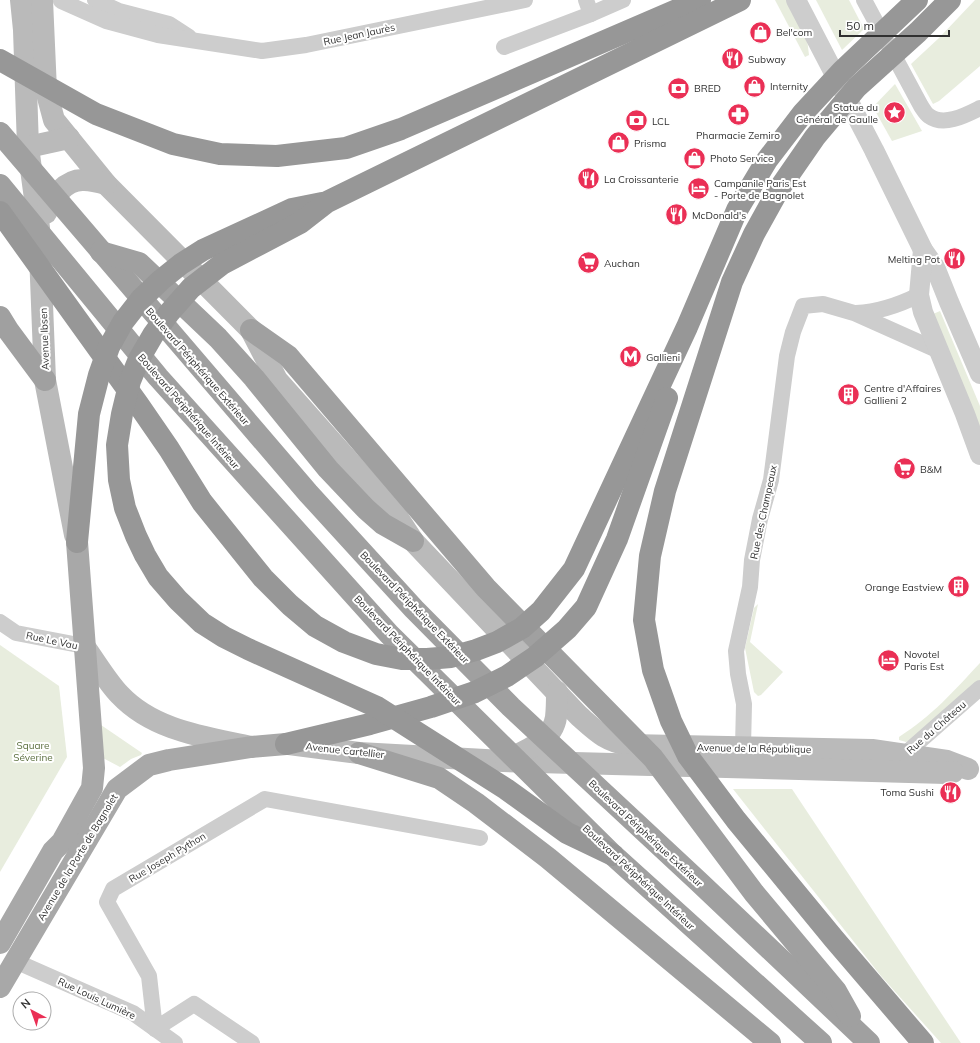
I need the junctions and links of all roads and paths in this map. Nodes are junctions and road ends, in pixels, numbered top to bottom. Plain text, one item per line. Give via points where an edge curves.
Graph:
1 (20, 0) edge
2 (52, 0) edge
3 (95, 0) edge
4 (525, 0) edge
5 (623, 0) edge
6 (700, 0) edge
7 (740, 0) edge
8 (796, 0) edge
9 (864, 0) edge
10 (950, 0) edge
11 (912, 5) edge
12 (589, 7) edge
13 (192, 40) junction
14 (504, 47) dead end
15 (0, 60) edge
16 (980, 108) edge
17 (0, 133) edge
18 (69, 138) junction
19 (28, 147) junction
20 (106, 184) junction
21 (0, 185) edge
22 (327, 202) junction
23 (0, 212) edge
24 (39, 228) junction
25 (923, 250) junction
26 (101, 252) junction
27 (919, 295) junction
28 (854, 313) junction
29 (0, 318) edge
30 (687, 327) junction
31 (251, 330) junction
32 (939, 351) junction
33 (980, 374) edge
34 (45, 380) junction
35 (980, 455) edge
36 (413, 541) junction
37 (77, 542) junction
38 (0, 622) edge
39 (84, 646) junction
40 (980, 688) edge
41 (557, 692) junction
42 (286, 744) junction
43 (251, 747) junction
44 (743, 747) junction
45 (359, 753) junction
46 (905, 754) junction
47 (503, 761) junction
48 (724, 768) junction
49 (974, 769) edge
50 (868, 771) junction
51 (480, 838) dead end
52 (62, 842) junction
53 (613, 855) junction
54 (0, 942) edge
55 (15, 961) junction
56 (0, 987) edge
57 (155, 1029) junction
58 (866, 1040) edge
59 (175, 1043) edge
60 (252, 1043) edge
61 (770, 1043) edge
62 (821, 1043) edge
63 (923, 1043) edge

1 - 19 main road, Avenue Ibsen via 24,30
2 - 13 street, Rue Jean Jaurès via 106,21 158,35
2 - 18 main road via 44,54 46,90 54,120
3 - 13 street, Rue Jean Jaurès via 119,11 169,24
4 - 13 street, Rue Jean Jaurès via 262,52
5 - 12 street
6 - 15 highway via 401,129 346,148 277,156 220,154 172,144 96,114
7 - 22 highway
8 - 25 street
9 - 16 street via 921,106 929,116 943,122
10 - 63 highway via 857,88 815,137 779,189 754,234 732,282 665,491 650,556 644,620 652,670 688,756 746,832
11 - 30 highway via 842,71 803,113 768,160 737,210
12 - 14 street
17 - 26 highway, Boulevard Périphérique Extérieur
18 - 19 main road
18 - 20 main road
19 - 24 main road, Avenue Ibsen
20 - 24 main road via 83,180 71,182 58,192
20 - 31 main road, Avenue de la République
21 - 53 highway, Boulevard Périphérique Intérieur via 158,377 389,634
22 - 37 highway via 292,209 204,250 181,264 141,299 123,322 109,347 89,414
22 - 53 highway via 300,223 222,264 191,288 153,334 143,352 130,381 118,445 119,480 125,508 145,555 158,577 202,623 248,649 377,707 506,789 567,833
23 - 30 highway via 138,404 202,502 263,578 315,626 344,642 376,654 402,659 451,657 476,650 522,628 541,611 574,569
24 - 34 main road, Avenue Ibsen
25 - 27 street
25 - 33 street via 935,267
26 - 36 highway via 139,263 218,338 328,469 366,509 383,524
26 - 58 highway, Boulevard Périphérique Extérieur via 308,493 414,609 511,707
27 - 28 street, Rue des Champeaux via 890,308
27 - 32 street
28 - 32 street, Rue des Champeaux
28 - 44 street, Rue des Champeaux via 823,304 803,306 793,332 787,356 771,480 760,519 750,587 736,651 744,704
29 - 34 highway
30 - 42 highway via 674,380 617,539 586,607 567,630 507,676 475,692 431,708
31 - 36 main road, Avenue de la République via 277,380 394,512
31 - 58 highway via 288,356 486,588 653,758 754,893 836,991
32 - 35 street
34 - 37 main road, Avenue Ibsen
36 - 41 main road, Avenue de la République
37 - 39 main road, Avenue Ibsen
38 - 39 street, Rue Le Vau via 16,633
39 - 43 main road via 120,695 141,713 169,727
39 - 52 main road, Avenue de la Porte de Bagnolet via 94,768 92,788
40 - 46 street, Rue du Château
41 - 44 main road, Avenue de la République via 579,716 604,737 617,743
41 - 47 main road via 553,728 534,745
42 - 43 main road, Avenue Cartellier
42 - 45 main road, Avenue Cartellier
43 - 55 main road, Avenue de la Porte de Bagnolet via 149,765 117,789
44 - 46 main road, Avenue de la République via 872,750
44 - 48 street
45 - 47 main road, Avenue Cartellier
45 - 61 highway via 439,778 476,802 548,858
46 - 49 main road, Avenue de la République via 947,761
46 - 50 street, Rue du Château
47 - 48 main road, Avenue de la République
48 - 50 main road, Avenue de la République
49 - 50 main road, Avenue de la République via 946,773
51 - 57 street, Rue Joseph Python via 265,799 113,889 107,902 149,976
52 - 54 main road, Avenue de la Porte de Bagnolet via 54,851
52 - 55 main road via 60,859 7,950
53 - 62 highway, Boulevard Périphérique Intérieur
55 - 56 main road, Avenue de la Porte de Bagnolet
55 - 57 street, Rue Louis Lumière via 133,1013
57 - 59 street, Rue Louis Lumière
57 - 60 street via 194,1004

